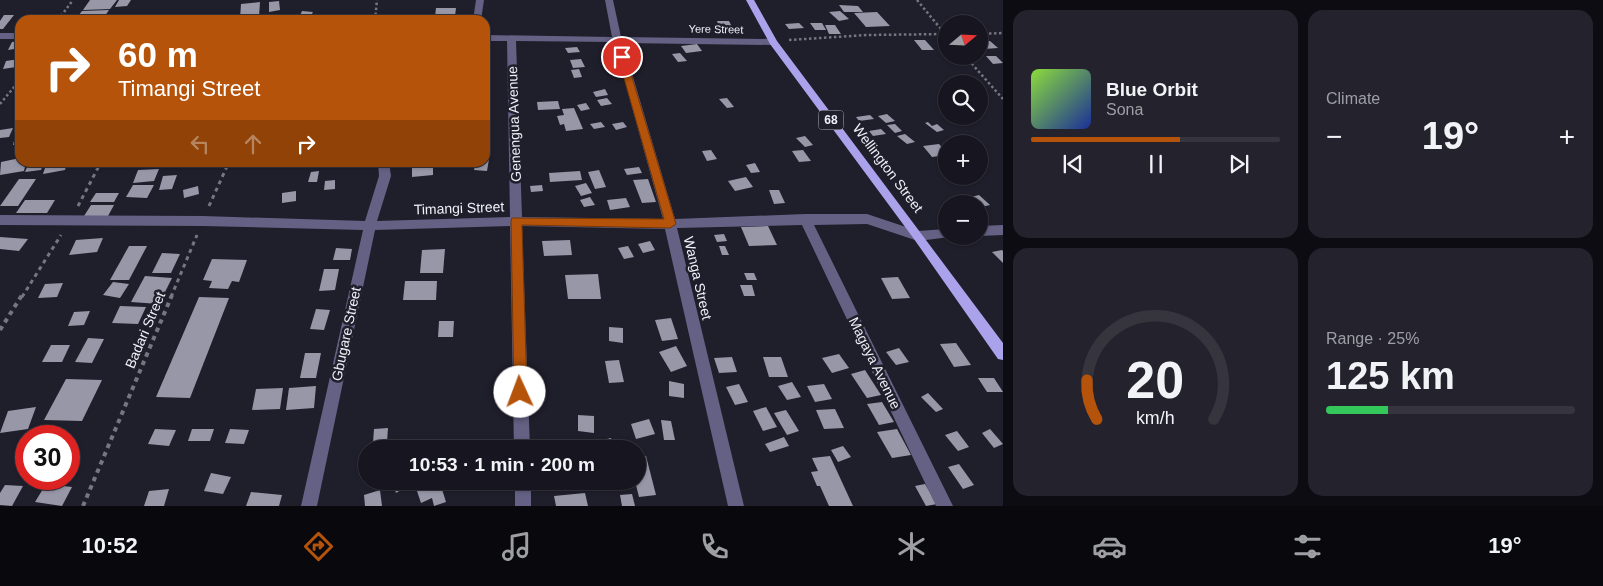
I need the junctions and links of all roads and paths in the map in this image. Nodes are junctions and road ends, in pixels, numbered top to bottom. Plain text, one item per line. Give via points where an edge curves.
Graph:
1 (74, 0) edge
2 (377, 0) edge
3 (480, 0) edge
4 (609, 0) edge
5 (750, 0) edge
6 (917, 0) edge
7 (62, 15) edge
8 (376, 15) edge
9 (478, 15) edge
10 (938, 25) edge
11 (938, 34) edge
12 (988, 34) edge
13 (1003, 34) edge
14 (0, 36) edge
15 (15, 36) edge
16 (490, 38) edge
17 (617, 38) junction
18 (512, 39) junction
19 (773, 42) junction
20 (973, 65) edge
21 (15, 86) edge
22 (1003, 98) edge
23 (0, 104) edge
24 (98, 167) edge
25 (227, 167) edge
26 (384, 167) edge
27 (805, 219) junction
28 (0, 220) edge
29 (71, 220) junction
30 (203, 221) junction
31 (516, 221) junction
32 (670, 224) junction
33 (370, 226) junction
34 (1003, 230) edge
35 (988, 231) edge
36 (938, 235) edge
37 (918, 236) junction
38 (0, 330) edge
39 (1003, 354) edge
40 (522, 440) edge
41 (523, 490) edge
42 (82, 506) edge
43 (309, 506) edge
44 (523, 506) edge
45 (736, 506) edge
46 (946, 506) edge

1 - 7 path
2 - 8 path
3 - 9 street
4 - 17 street, Wanga Street
5 - 19 main road, Wellington Street / 68
6 - 10 path
11 - 19 path via 866,35
12 - 13 path
14 - 15 street
16 - 18 street, Yere Street
17 - 18 street, Yere Street
17 - 19 street, Yere Street
17 - 32 street, Wanga Street
18 - 31 street, Genengua Avenue
19 - 37 main road, Wellington Street / 68
20 - 22 path
21 - 23 path
24 - 29 path
25 - 30 path, Badari Street
26 - 33 street, Gbugare Street via 385,176
27 - 32 street, Timangi Street
27 - 37 street, Timangi Street via 867,219
27 - 46 street, Magaya Avenue
28 - 29 street, Timangi Street
29 - 30 street, Timangi Street
29 - 38 path
30 - 33 street, Timangi Street
30 - 42 path, Badari Street
31 - 32 street, Timangi Street
31 - 33 street, Timangi Street
31 - 40 street, Genengua Avenue
32 - 45 street, Wanga Street
33 - 43 street, Gbugare Street
34 - 35 street
36 - 37 street, Timangi Street
37 - 39 main road, Wellington Street / 68
41 - 44 street

